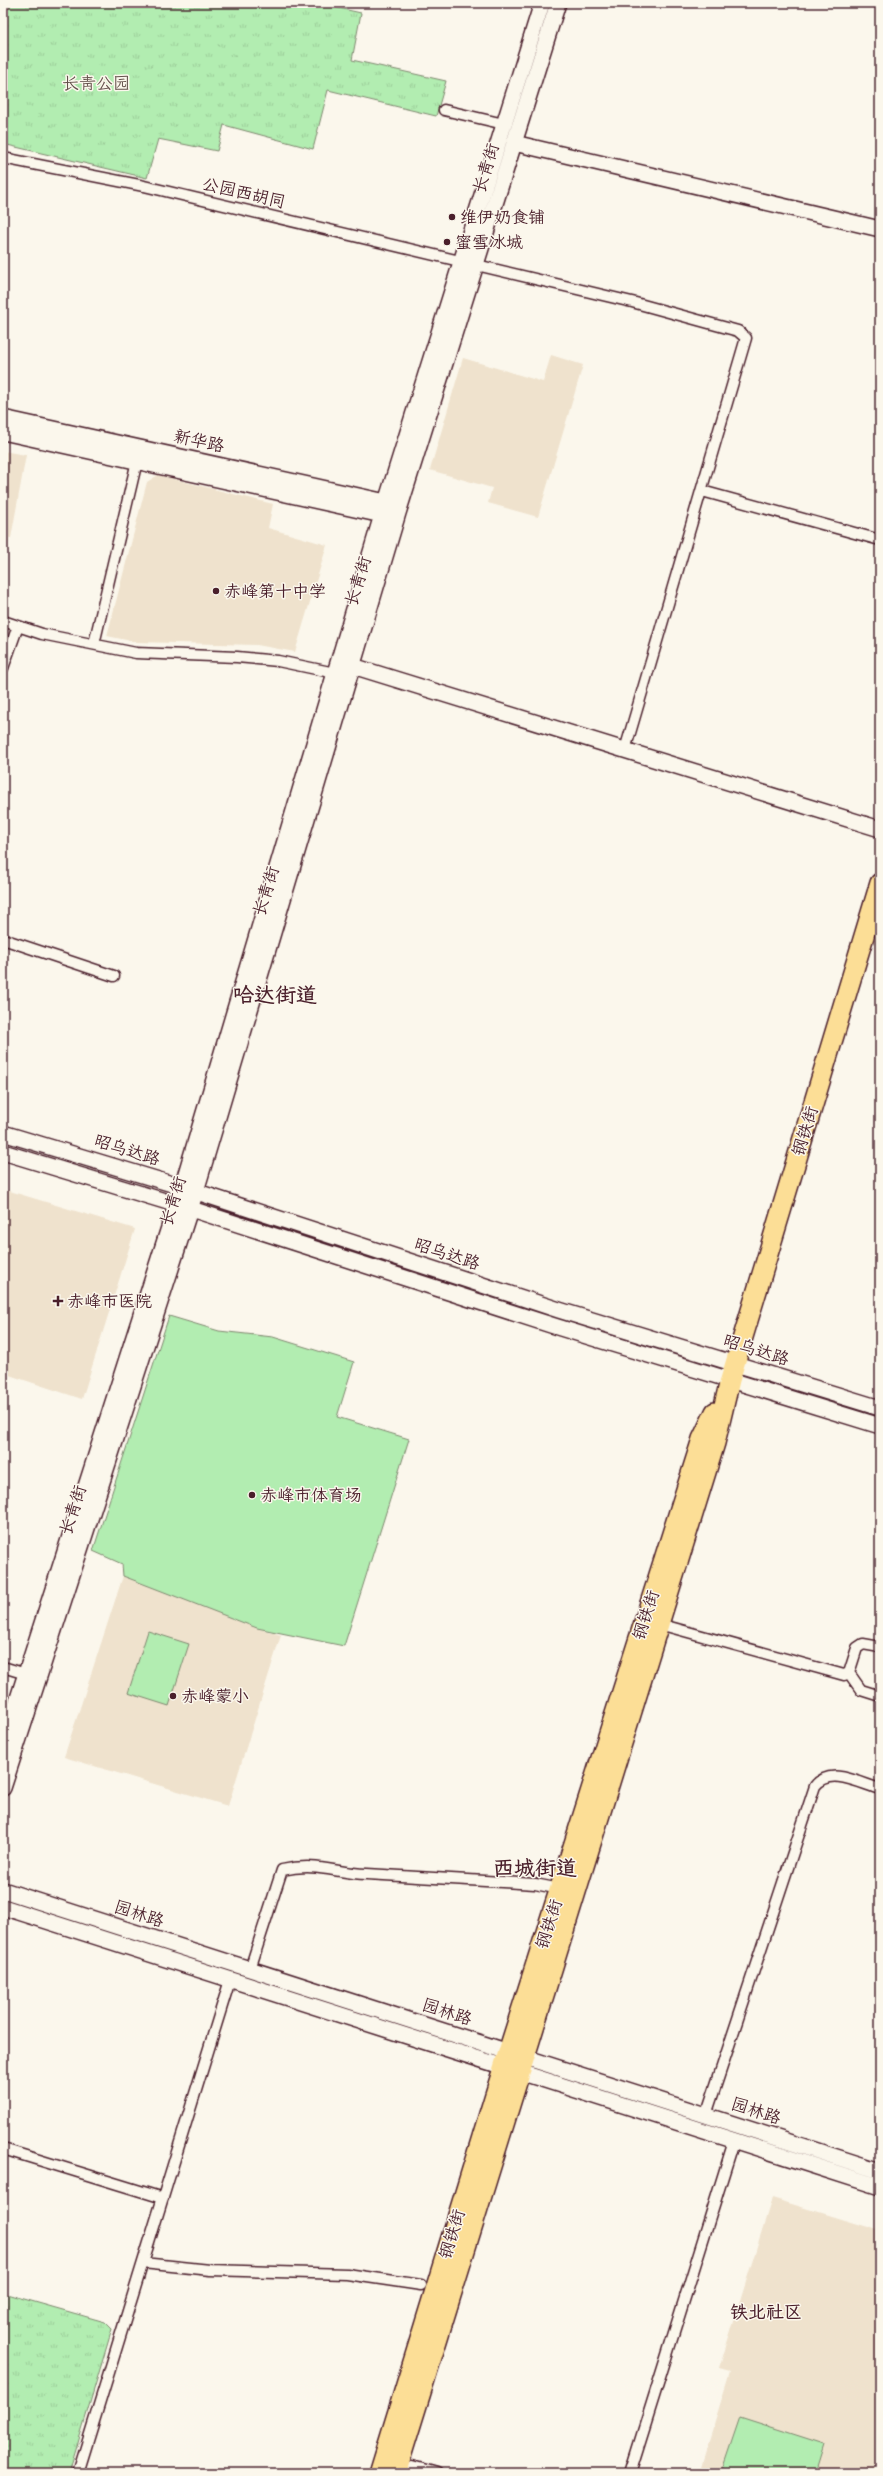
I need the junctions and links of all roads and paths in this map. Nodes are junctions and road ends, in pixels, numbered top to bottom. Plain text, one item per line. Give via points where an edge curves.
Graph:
1 (542, 3) edge
2 (558, 3) edge
3 (444, 110) dead end
4 (504, 124) junction
5 (514, 143) junction
6 (3, 158) edge
7 (880, 229) edge
8 (468, 263) junction
9 (3, 418) edge
10 (3, 432) edge
11 (137, 461) junction
12 (702, 491) junction
13 (384, 508) junction
14 (880, 540) edge
15 (3, 621) edge
16 (18, 626) junction
17 (94, 644) junction
18 (342, 667) junction
19 (3, 668) edge
20 (625, 750) junction
21 (880, 829) edge
22 (880, 883) edge
23 (3, 939) edge
24 (114, 976) dead end
25 (3, 1133) edge
26 (3, 1152) edge
27 (189, 1189) junction
28 (183, 1207) junction
29 (733, 1372) junction
30 (880, 1408) edge
31 (880, 1426) edge
32 (659, 1624) junction
33 (880, 1647) edge
34 (3, 1666) edge
35 (26, 1674) junction
36 (849, 1674) junction
37 (880, 1696) edge
38 (3, 1745) edge
39 (3, 1788) edge
40 (880, 1789) edge
41 (560, 1889) junction
42 (3, 1890) edge
43 (3, 1907) edge
44 (250, 1969) junction
45 (230, 1980) junction
46 (514, 2062) junction
47 (706, 2115) junction
48 (734, 2141) junction
49 (3, 2148) edge
50 (880, 2170) edge
51 (880, 2187) edge
52 (164, 2198) junction
53 (143, 2263) junction
54 (421, 2285) dead end
55 (404, 2470) edge
56 (78, 2473) edge
57 (379, 2473) edge
58 (437, 2473) edge
59 (630, 2473) edge

1 - 4 main road, 长青街
2 - 5 main road, 长青街
3 - 4 street
4 - 8 main road, 长青街
5 - 7 main road
5 - 8 main road, 长青街
6 - 8 street, 公园西胡同 via 144,186
8 - 12 street, 公园西胡同 via 685,316 738,331 746,338
8 - 13 main road, 长青街
8 - 18 main road, 长青街
9 - 13 main road, 新华路
10 - 11 main road, 新华路
11 - 13 main road, 新华路
11 - 17 street
12 - 14 street
12 - 20 street
13 - 18 main road, 长青街
15 - 16 street
16 - 17 street via 42,634
16 - 19 street
17 - 18 street via 136,653 237,657
18 - 20 main road
18 - 27 main road, 长青街
20 - 21 main road
22 - 29 highway, 钢铁街
23 - 24 street
25 - 27 main road, 昭乌达路
26 - 28 main road, 昭乌达路
27 - 28 main road, 长青街
27 - 29 main road, 昭乌达路 via 559,1310
28 - 29 main road, 昭乌达路 via 554,1326
28 - 35 main road, 长青街
28 - 39 main road, 长青街
29 - 30 main road, 昭乌达路
29 - 31 main road, 昭乌达路
29 - 32 highway, 钢铁街 via 716,1443
29 - 41 highway, 钢铁街 via 702,1439
32 - 36 street via 844,1675
32 - 46 highway, 钢铁街
33 - 36 street via 863,1644 857,1648
34 - 35 street
35 - 38 main road, 长青街
36 - 37 street via 861,1690
40 - 47 street via 834,1775 822,1778 815,1786
41 - 44 street via 535,1884 365,1874 320,1866 299,1866 282,1870
41 - 46 highway, 钢铁街
42 - 44 main road, 园林路
43 - 45 main road, 园林路
44 - 46 main road, 园林路
45 - 46 main road, 园林路
45 - 52 street
46 - 47 main road, 园林路
46 - 48 main road, 园林路
46 - 55 highway, 钢铁街
46 - 57 highway, 钢铁街
47 - 50 main road, 园林路
48 - 51 main road, 园林路
48 - 59 street
49 - 52 street
52 - 53 street
53 - 54 street via 210,2270 346,2274
53 - 56 street
55 - 58 street

